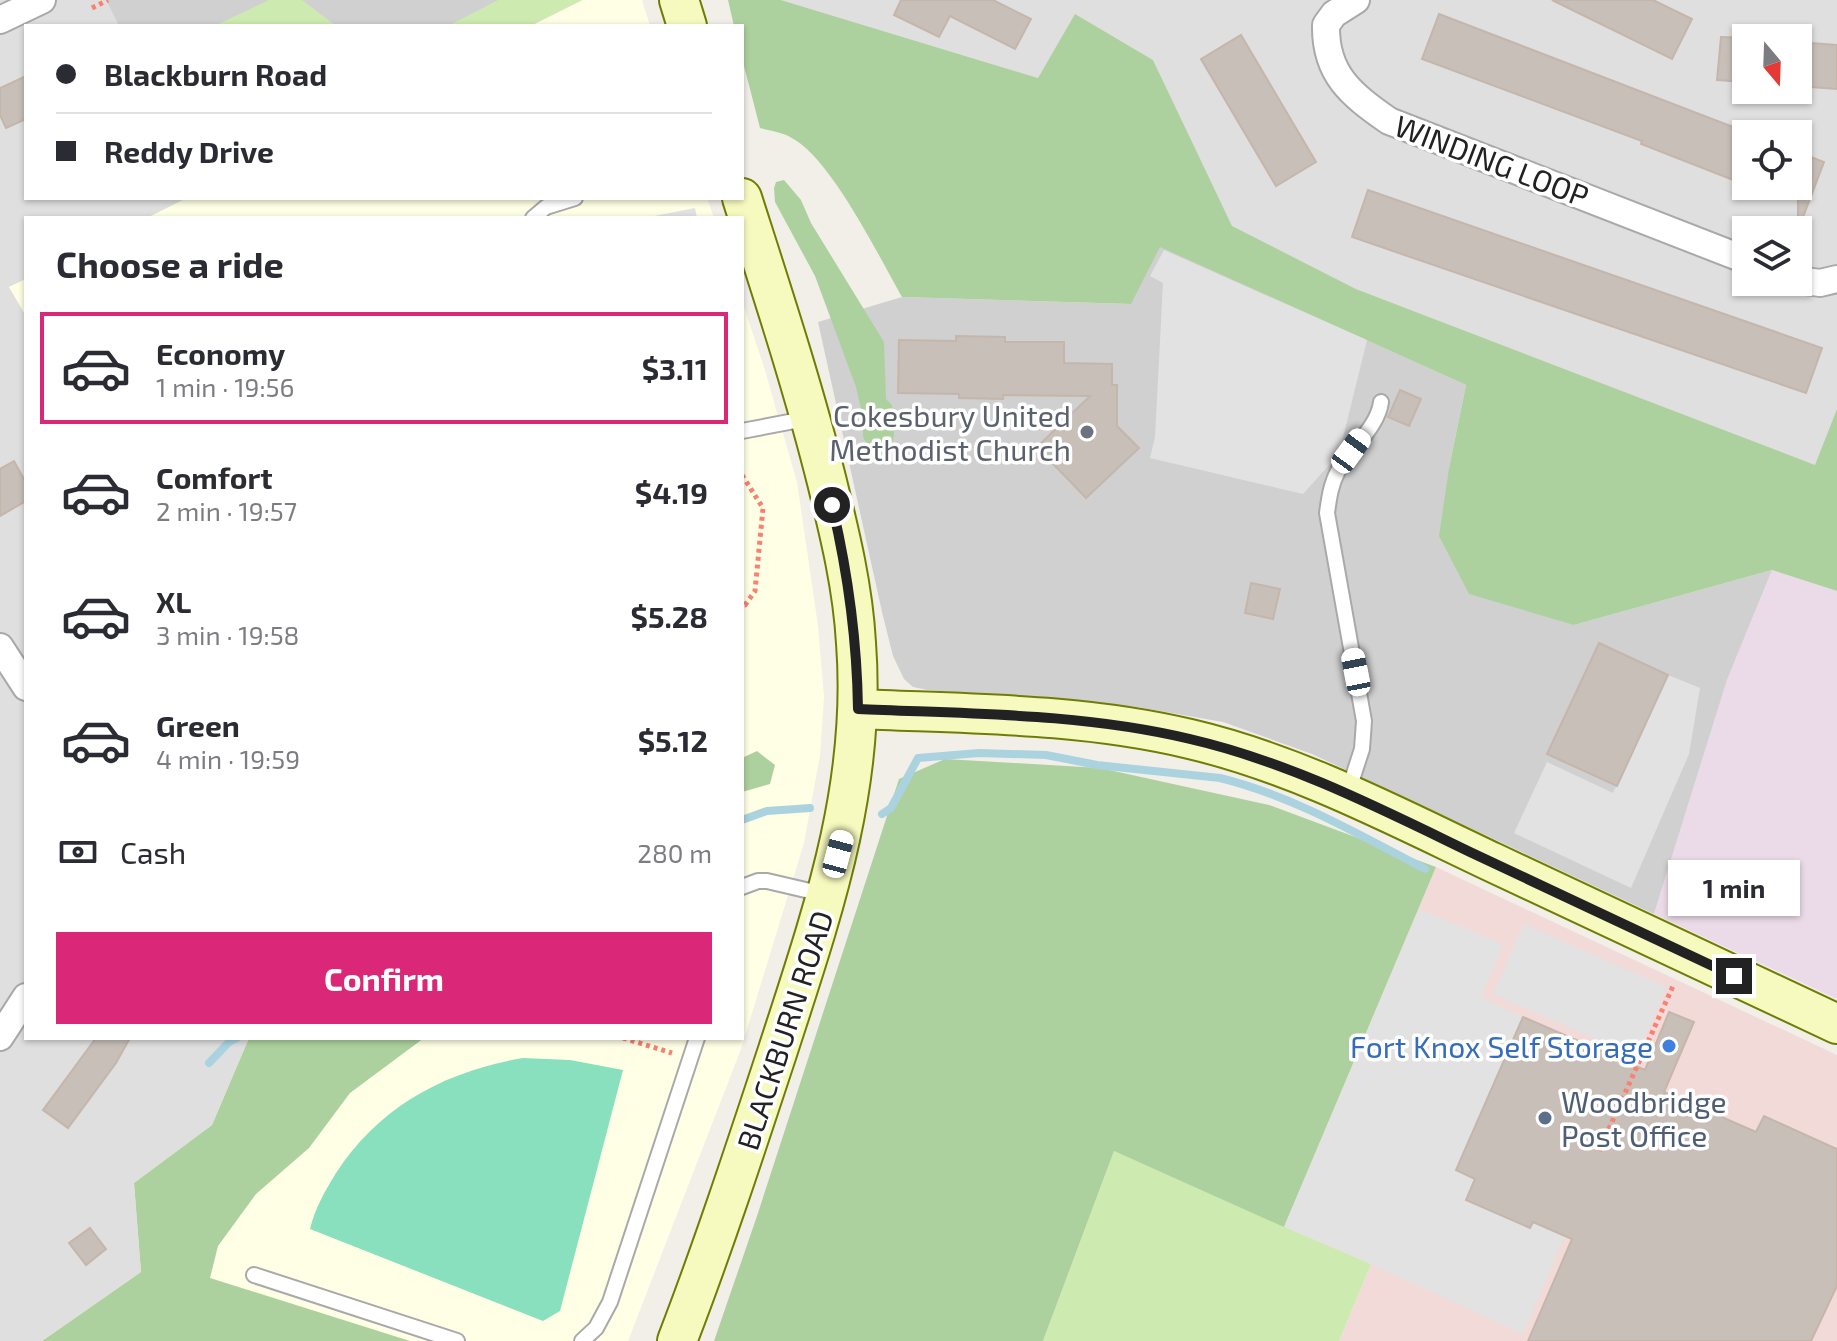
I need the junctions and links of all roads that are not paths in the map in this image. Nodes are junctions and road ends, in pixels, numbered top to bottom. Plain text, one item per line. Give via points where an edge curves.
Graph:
1 (42, 0) edge
2 (679, 0) edge
3 (1356, 0) edge
4 (0, 20) edge
5 (686, 24) edge
6 (569, 200) edge
7 (743, 200) edge
8 (535, 216) edge
9 (1732, 255) edge
10 (1837, 279) edge
11 (1812, 282) edge
12 (1381, 402) dead end
13 (810, 418) junction
14 (744, 431) edge
15 (0, 647) edge
16 (24, 684) edge
17 (858, 709) junction
18 (1348, 793) junction
19 (744, 886) edge
20 (827, 895) junction
21 (24, 1000) edge
22 (1837, 1024) edge
23 (0, 1037) edge
24 (696, 1040) edge
25 (254, 1275) dead end
26 (457, 1341) edge
27 (582, 1341) edge
28 (677, 1341) edge

1 - 4 street
2 - 5 street
3 - 9 street, WINDING LOOP via 1326,25 1329,54 1345,89 1389,121
6 - 8 lane
7 - 13 street, BLACKBURN ROAD
10 - 11 street
12 - 18 lane via 1378,415 1338,470 1327,513 1363,710 1362,749
13 - 14 lane
13 - 17 street, BLACKBURN ROAD via 851,600
15 - 16 street
17 - 18 street via 1011,715 1140,729 1250,756
17 - 20 street, BLACKBURN ROAD via 844,833
18 - 22 street
19 - 20 lane via 767,881
20 - 28 street, BLACKBURN ROAD via 727,1205
21 - 23 street
24 - 27 lane via 610,1302
25 - 26 lane

